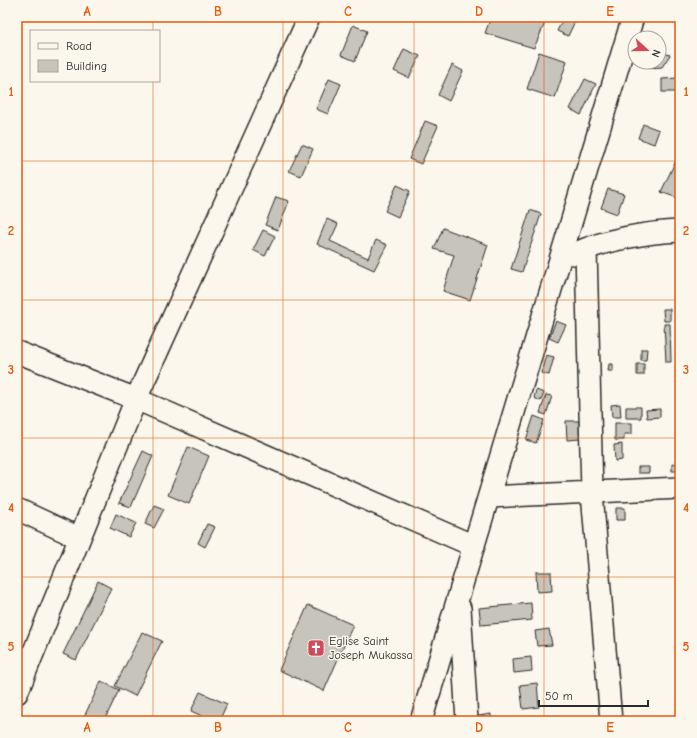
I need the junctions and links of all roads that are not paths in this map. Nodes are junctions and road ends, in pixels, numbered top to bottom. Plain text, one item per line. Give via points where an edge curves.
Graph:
1 (309, 17) edge
2 (632, 17) edge
3 (680, 231) edge
4 (586, 248) junction
5 (558, 263) junction
6 (17, 352) edge
7 (136, 399) junction
8 (680, 488) edge
9 (592, 493) junction
10 (489, 497) junction
11 (17, 509) edge
12 (79, 538) junction
13 (474, 546) junction
14 (459, 593) junction
15 (25, 652) edge
16 (17, 693) edge
17 (421, 721) edge
18 (467, 721) edge
19 (611, 721) edge

1 - 7 street
2 - 5 street
3 - 4 street via 656,232
4 - 5 street
4 - 9 street
5 - 10 street
6 - 7 street
7 - 12 street
7 - 13 street
8 - 9 street
9 - 10 street
9 - 19 street
10 - 13 street
11 - 12 street
12 - 15 street
13 - 14 street
14 - 17 street
14 - 18 street
15 - 16 street

